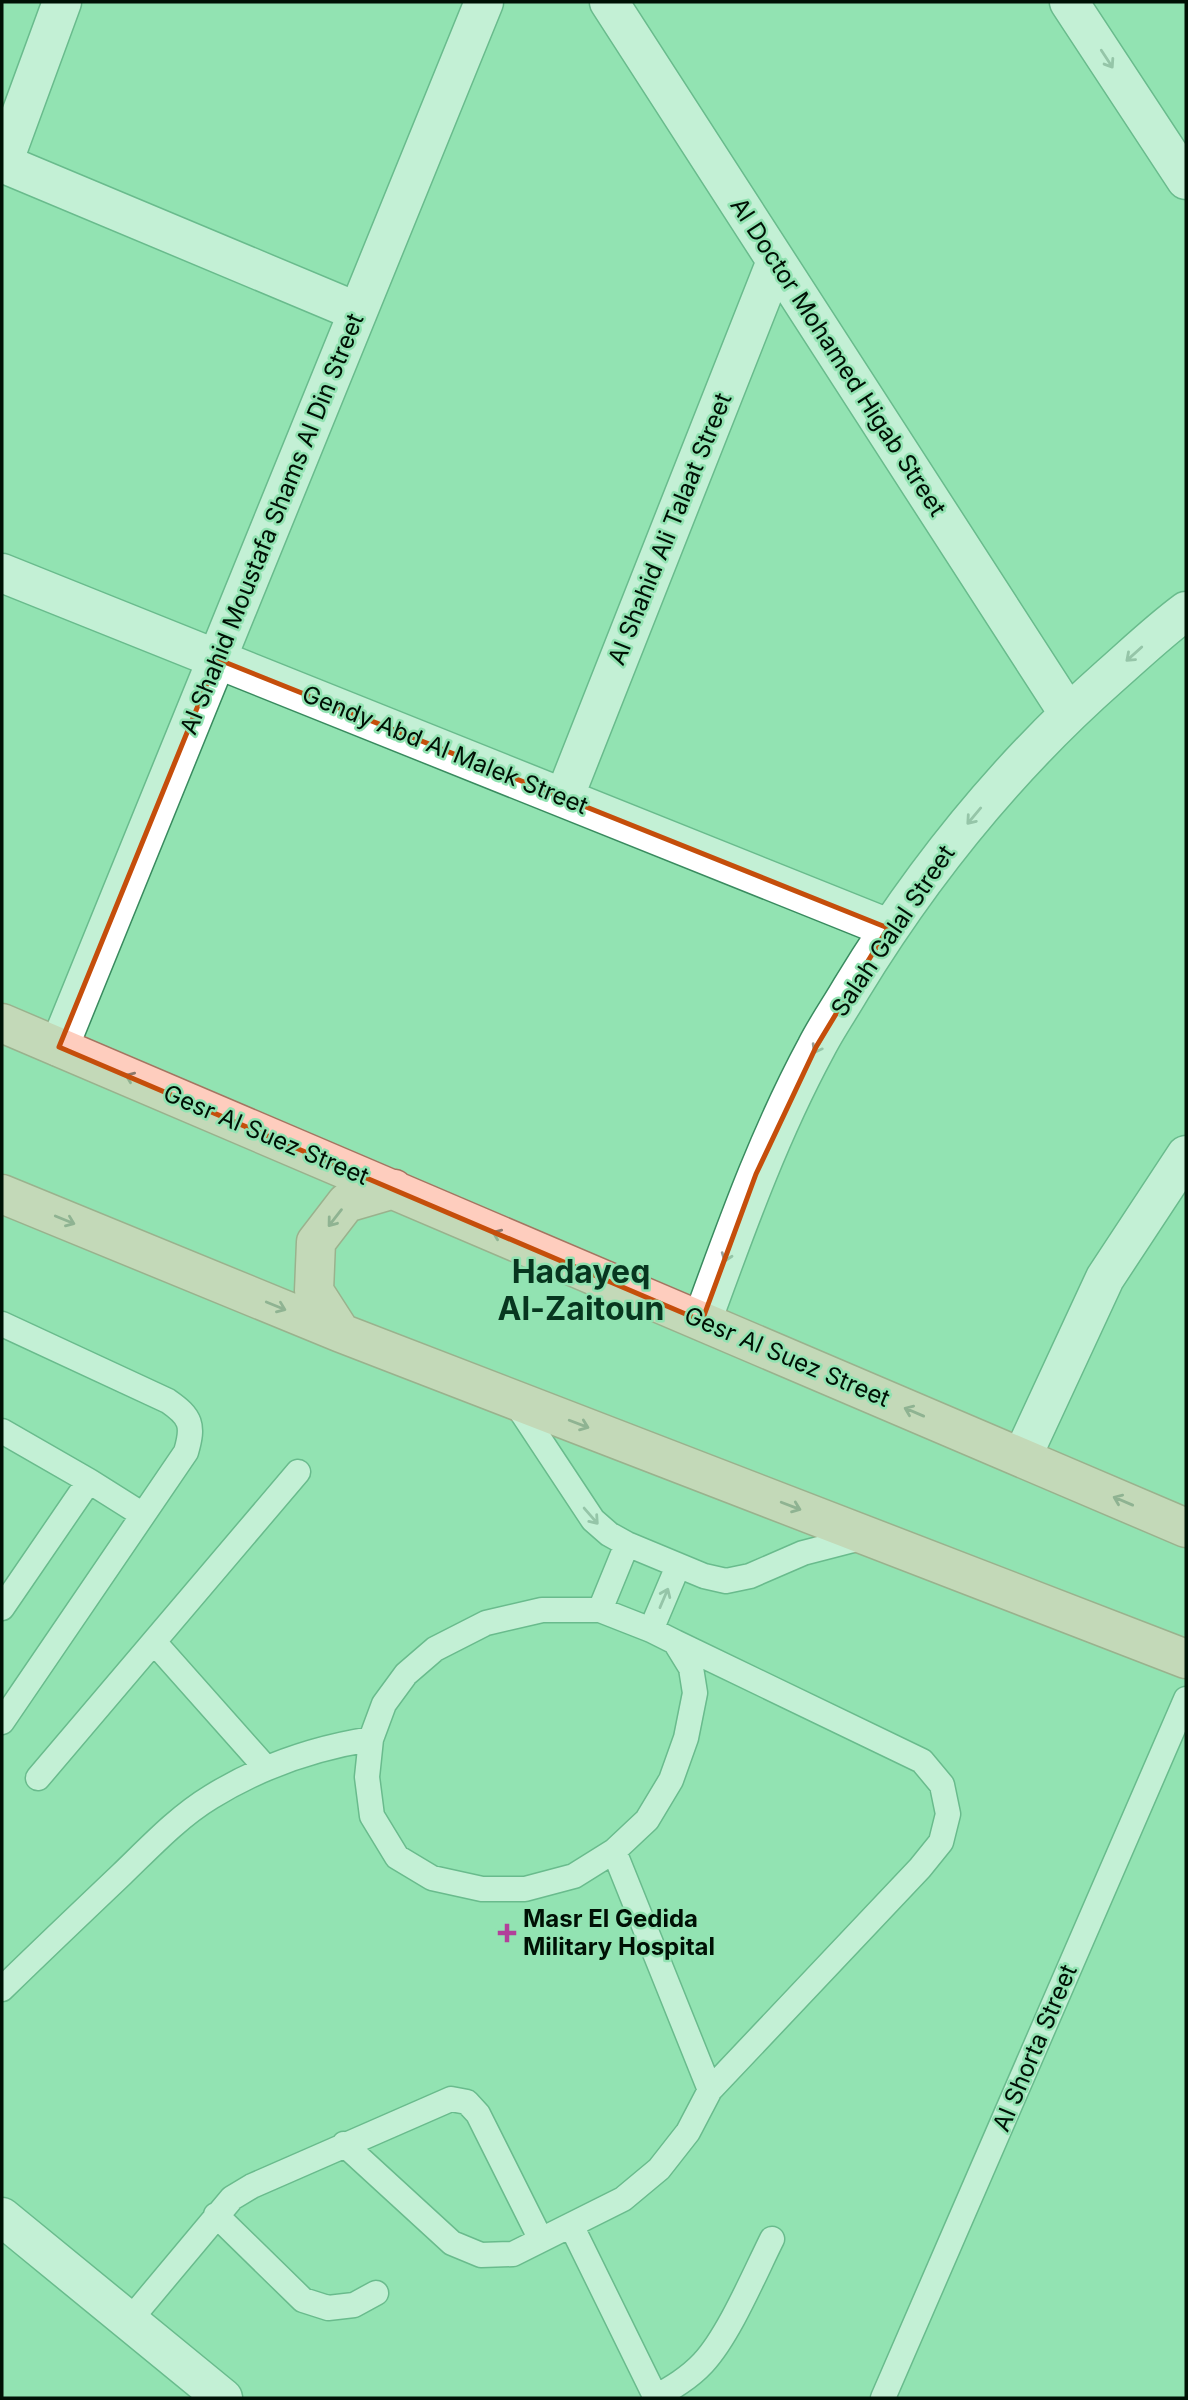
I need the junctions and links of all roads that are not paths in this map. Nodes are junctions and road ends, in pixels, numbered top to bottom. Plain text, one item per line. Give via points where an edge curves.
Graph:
1 (62, 2) edge
2 (484, 2) edge
3 (609, 2) edge
4 (1069, 2) edge
5 (2, 163) edge
6 (1186, 180) edge
7 (776, 261) junction
8 (358, 312) junction
9 (2, 573) edge
10 (1186, 611) edge
11 (217, 659) junction
12 (1068, 713) junction
13 (564, 798) junction
14 (888, 928) junction
15 (2, 1023) edge
16 (58, 1047) junction
17 (1186, 1154) edge
18 (394, 1189) junction
19 (2, 1194) edge
20 (702, 1321) junction
21 (2, 1324) edge
22 (341, 1333) junction
23 (512, 1398) junction
24 (2, 1432) edge
25 (1022, 1457) junction
26 (298, 1472) dead end
27 (89, 1481) junction
28 (143, 1515) junction
29 (1186, 1528) edge
30 (869, 1536) junction
31 (627, 1544) junction
32 (678, 1566) junction
33 (2, 1608) edge
34 (600, 1611) junction
35 (650, 1630) junction
36 (154, 1642) junction
37 (675, 1642) junction
38 (1186, 1659) edge
39 (1186, 1699) edge
40 (2, 1722) edge
41 (371, 1739) junction
42 (266, 1768) junction
43 (38, 1778) dead end
44 (614, 1852) junction
45 (2, 1989) edge
46 (710, 2090) junction
47 (344, 2144) junction
48 (216, 2215) junction
49 (2, 2217) edge
50 (571, 2225) junction
51 (772, 2239) dead end
52 (541, 2240) junction
53 (376, 2293) dead end
54 (128, 2321) junction
55 (223, 2398) edge
56 (655, 2398) edge
57 (883, 2398) edge

1 - 5 street
2 - 8 street, Al Shahid Moustafa Shams Al Din Street
3 - 7 street, Al Doctor Mohamed Higab Street
4 -> 6 street
5 - 8 street
7 - 12 street, Al Doctor Mohamed Higab Street
7 - 13 street, Al Shahid Ali Talaat Street
8 - 11 street, Al Shahid Moustafa Shams Al Din Street
9 - 11 street, Gendy Abd Al Malek Street
10 -> 12 street, Salah Galal Street
11 - 13 street, Gendy Abd Al Malek Street
11 - 16 street, Al Shahid Moustafa Shams Al Din Street
12 -> 14 street, Salah Galal Street via 943,852
13 - 14 street, Gendy Abd Al Malek Street
14 -> 20 street, Salah Galal Street via 816,1047 756,1174
15 - 16 main road, Gesr Al Suez Street
18 -> 16 main road, Gesr Al Suez Street
17 - 25 street via 1105,1278
20 -> 18 main road, Gesr Al Suez Street
18 -> 22 main road via 346,1203 316,1242 314,1292
19 -> 22 main road
25 -> 20 main road, Gesr Al Suez Street
21 - 28 lane via 185,1413 192,1432 186,1452
22 - 23 main road
23 -> 30 main road
23 -> 31 lane via 593,1520
24 - 27 lane
29 -> 25 main road, Gesr Al Suez Street
26 - 36 lane
27 - 28 lane
27 - 33 lane
28 - 40 lane
30 - 32 lane via 803,1553 750,1576 726,1581
30 - 38 main road
31 - 32 lane
31 - 34 lane
35 -> 32 lane
34 - 35 lane
34 - 41 lane via 542,1610 486,1623 435,1649 406,1674 384,1704
35 - 37 lane
36 - 42 lane
36 - 43 lane
37 - 44 lane via 691,1668 695,1693 686,1738 671,1780 647,1820
37 - 46 lane via 922,1761 942,1784 948,1814 941,1842 920,1868
39 - 57 lane, Al Shorta Street
41 - 42 lane via 300,1754
41 - 44 lane via 367,1777 372,1816 397,1857 432,1878 482,1889 525,1889 574,1876
42 - 45 lane via 210,1798 160,1838
44 - 46 lane
46 - 50 lane via 688,2132 659,2169 622,2199
47 - 48 lane via 252,2186
47 - 52 lane via 452,2243 492,2255 513,2254
47 - 52 lane via 452,2099 467,2102 478,2114
48 - 53 lane via 303,2300 328,2308 354,2305
48 - 54 lane
49 - 54 street
50 - 52 lane
50 - 56 lane
51 - 56 lane via 704,2362
54 - 55 street

